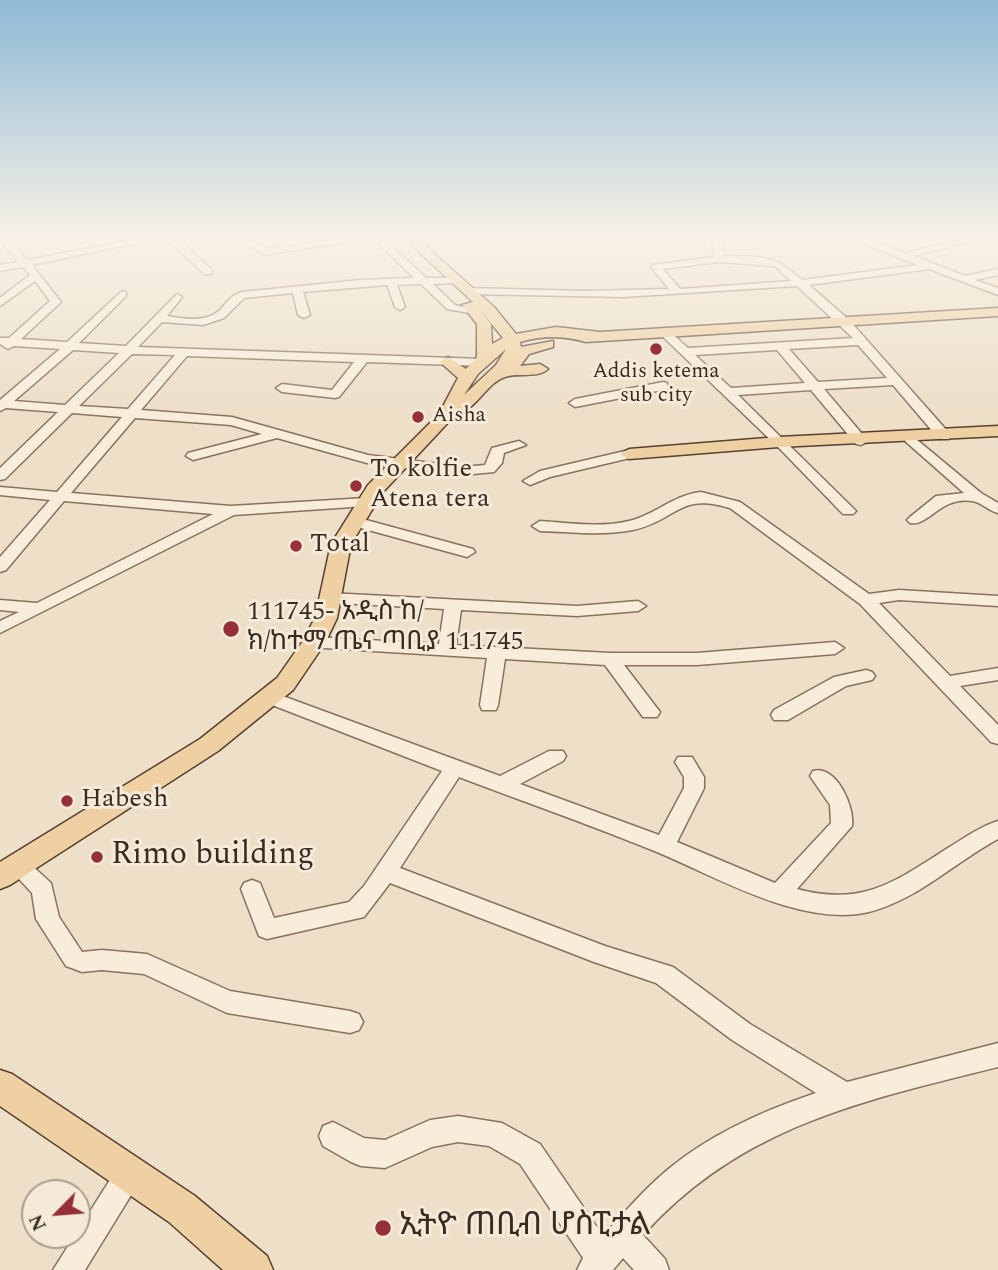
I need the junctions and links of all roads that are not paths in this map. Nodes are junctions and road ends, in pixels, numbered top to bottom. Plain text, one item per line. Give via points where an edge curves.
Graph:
1 (52, 299) edge
2 (117, 299) edge
3 (175, 299) edge
4 (235, 299) edge
5 (299, 299) edge
6 (397, 299) edge
7 (443, 299) edge
8 (468, 299) edge
9 (474, 299) edge
10 (820, 299) edge
11 (400, 307) dead end
12 (304, 314) dead end
13 (996, 314) edge
14 (484, 316) junction
15 (159, 318) junction
16 (845, 322) junction
17 (663, 331) junction
18 (566, 332) junction
19 (600, 336) junction
20 (513, 339) junction
21 (860, 341) junction
22 (6, 342) edge
23 (70, 346) junction
24 (780, 346) junction
25 (127, 350) junction
26 (185, 351) junction
27 (0, 352) edge
28 (685, 352) junction
29 (363, 359) junction
30 (447, 362) junction
31 (490, 366) junction
32 (540, 369) dead end
33 (468, 378) junction
34 (897, 381) junction
35 (663, 386) dead end
36 (812, 386) junction
37 (282, 388) dead end
38 (727, 392) junction
39 (575, 403) dead end
40 (1, 405) edge
41 (71, 408) junction
42 (135, 413) junction
43 (447, 416) junction
44 (998, 432) edge
45 (281, 433) junction
46 (943, 434) junction
47 (910, 438) junction
48 (860, 439) junction
49 (519, 444) dead end
50 (782, 444) junction
51 (193, 456) dead end
52 (630, 456) joint
53 (401, 462) junction
54 (0, 476) edge
55 (530, 481) dead end
56 (0, 491) edge
57 (61, 496) junction
58 (976, 496) junction
59 (998, 509) edge
60 (231, 511) junction
61 (848, 511) dead end
62 (361, 512) junction
63 (915, 520) dead end
64 (540, 526) dead end
65 (467, 552) dead end
66 (0, 567) edge
67 (329, 598) junction
68 (866, 600) junction
69 (998, 601) edge
70 (453, 604) junction
71 (0, 605) edge
72 (638, 606) dead end
73 (42, 608) junction
74 (0, 628) edge
75 (314, 643) junction
76 (447, 648) junction
77 (835, 648) dead end
78 (497, 652) junction
79 (610, 659) junction
80 (998, 674) edge
81 (866, 676) dead end
82 (948, 682) junction
83 (268, 697) junction
84 (488, 705) dead end
85 (650, 712) dead end
86 (781, 715) dead end
87 (998, 737) edge
88 (556, 755) dead end
89 (685, 762) dead end
90 (454, 769) junction
91 (820, 776) dead end
92 (499, 786) junction
93 (998, 829) edge
94 (664, 846) junction
95 (9, 871) edge
96 (385, 872) junction
97 (252, 888) dead end
98 (779, 893) junction
99 (350, 1022) dead end
100 (998, 1055) edge
101 (0, 1086) edge
102 (847, 1097) junction
103 (333, 1136) dead end
104 (130, 1174) junction
105 (622, 1234) junction
106 (597, 1265) edge
107 (68, 1270) edge
108 (253, 1270) edge
109 (654, 1270) edge

1 - 22 street via 55,306
2 - 23 street
3 - 15 street
4 - 15 street via 225,312 205,321
5 - 12 street
6 - 11 street
7 - 14 street via 451,307
8 - 14 main road
9 - 14 main road
10 - 16 street
13 - 16 main road
14 - 18 main road
14 - 20 main road
14 - 31 main road
15 - 25 street
16 - 17 main road
16 - 21 street
17 - 19 main road
17 - 28 street
18 - 19 main road
18 - 20 main road
19 - 31 main road via 523,351 518,362
20 - 31 main road via 514,349
21 - 24 street
21 - 34 street
22 - 23 street
22 - 27 street
23 - 25 street
23 - 40 street
24 - 28 street
24 - 36 street
25 - 26 street
25 - 41 street
26 - 29 street
26 - 42 street
28 - 38 street
29 - 30 street
29 - 37 street via 339,392
30 - 31 street
30 - 33 main road
31 - 32 main road
31 - 33 main road
31 - 43 main road via 466,402
33 - 43 main road via 451,401
34 - 36 street
34 - 46 street
35 - 39 street
36 - 38 street
36 - 48 street
38 - 50 street
40 - 41 street
41 - 42 street
41 - 54 street
42 - 45 street via 232,421
42 - 57 street
43 - 53 main road
44 - 46 main road
45 - 51 street
45 - 53 street via 367,459
46 - 47 main road
46 - 48 main road
47 - 48 main road
47 - 58 street
48 - 50 main road
49 - 53 street via 499,450 494,466 482,470
50 - 52 main road
50 - 61 street
52 - 55 street
53 - 62 main road
56 - 57 street
57 - 60 street
57 - 66 street
58 - 59 street
58 - 63 street via 941,499
60 - 62 street
60 - 73 street
62 - 65 street
62 - 67 main road via 341,544
64 - 68 street via 632,525 677,500 714,498 741,509
67 - 70 street
67 - 75 main road
68 - 69 street via 899,595
68 - 82 street
70 - 72 street via 577,611
70 - 76 street
71 - 73 street
73 - 74 street
75 - 76 street
75 - 83 main road via 285,684
76 - 78 street
77 - 79 street via 697,659
78 - 79 street
78 - 84 street
79 - 85 street
80 - 82 street
81 - 86 street via 841,681
82 - 87 street
83 - 90 street
83 - 95 main road via 209,745
88 - 92 street
89 - 94 street via 694,777 694,788
90 - 92 street
90 - 96 street
91 - 98 street via 840,803 841,826
92 - 94 street
93 - 98 street via 878,899 854,905
94 - 98 street
95 - 99 street via 43,889 48,919 74,958 82,962 147,964 227,1002
96 - 97 street via 356,910 267,929
96 - 102 street via 664,975 741,1032
100 - 102 street
101 - 104 main road
102 - 105 street via 752,1130 696,1165
103 - 106 street via 361,1152 385,1154 430,1134 458,1129 492,1133 530,1154
104 - 107 street
104 - 108 main road via 182,1209
105 - 106 street
105 - 109 street

